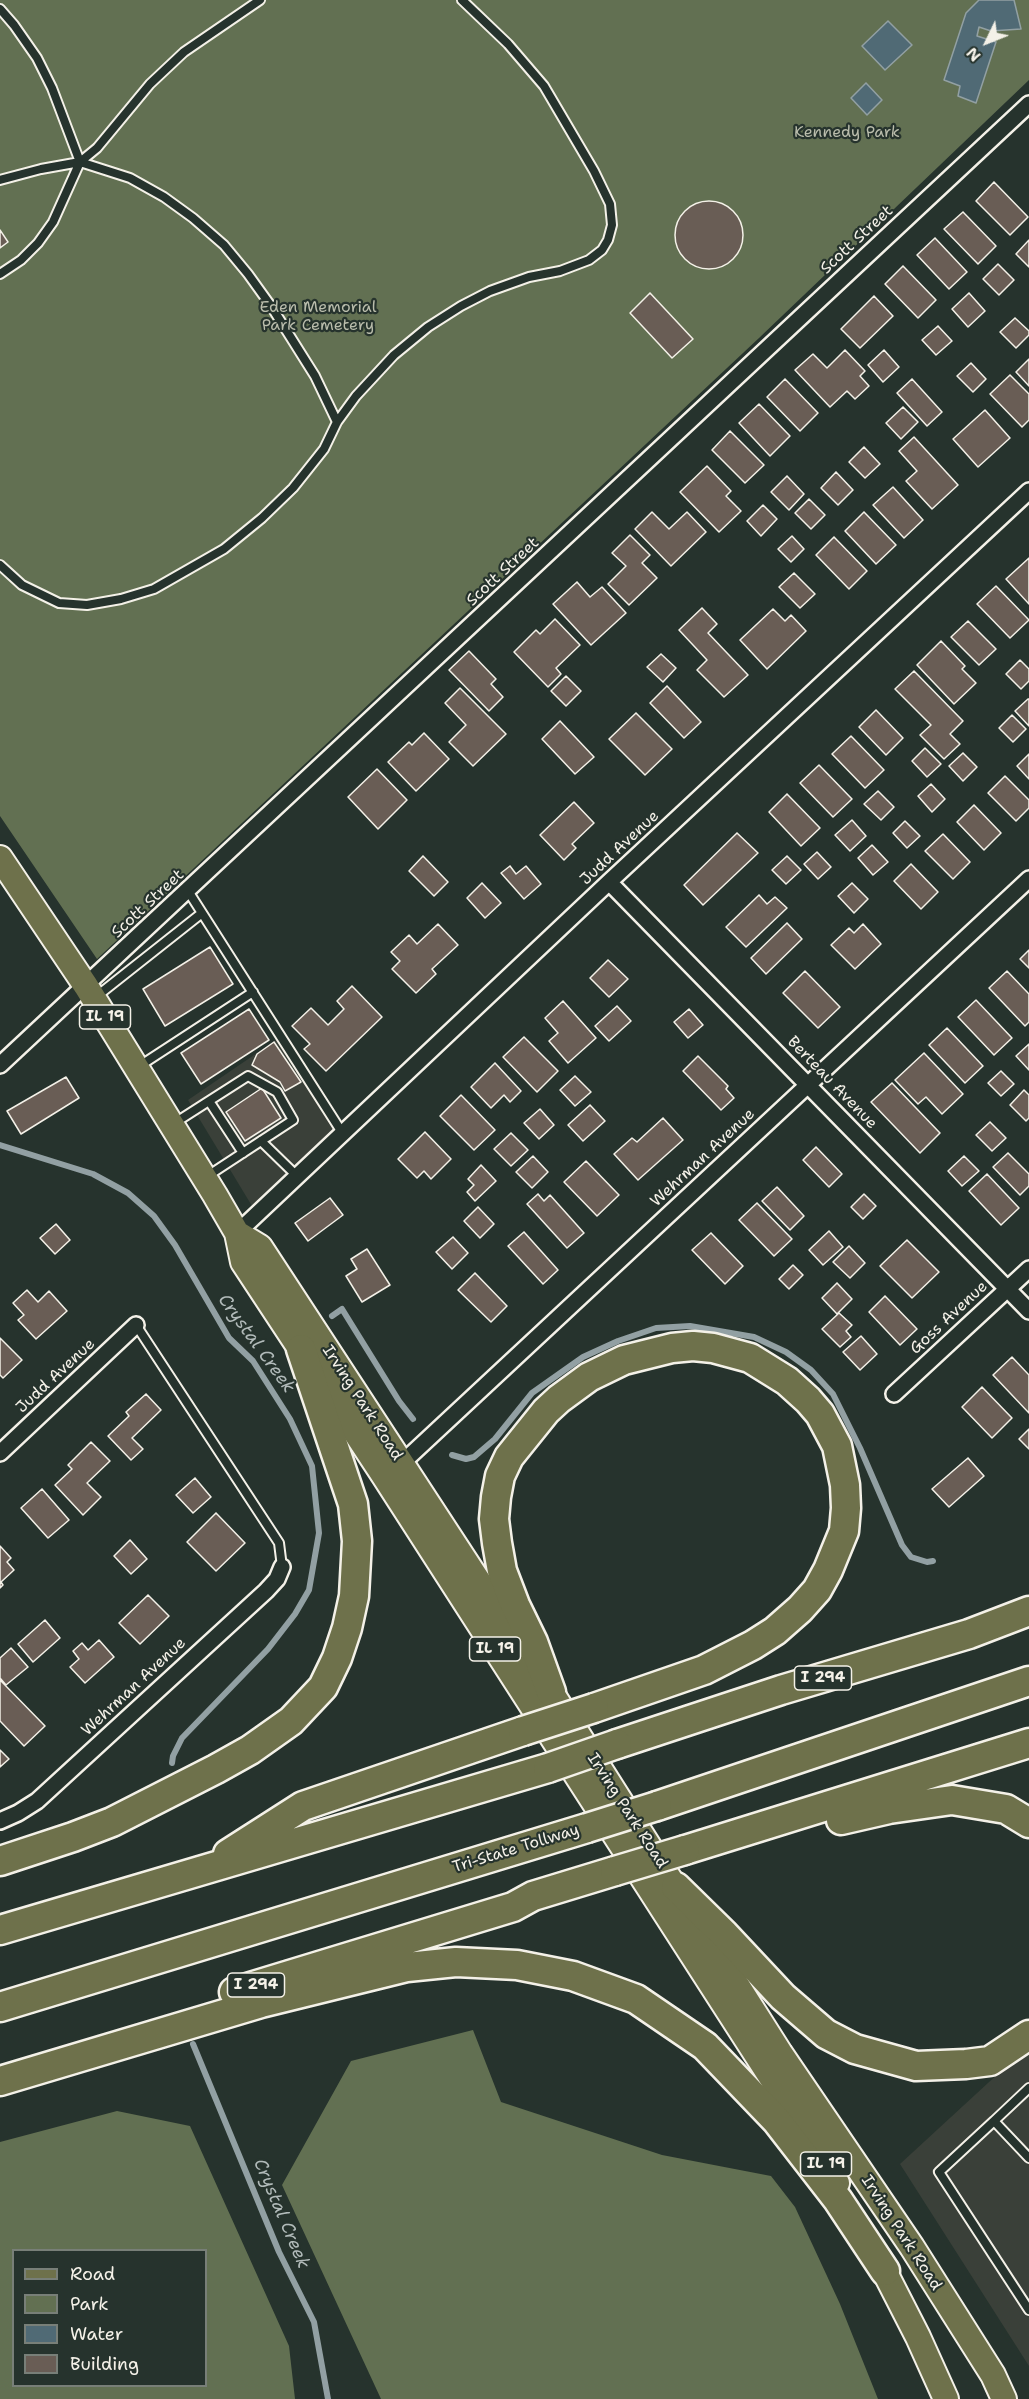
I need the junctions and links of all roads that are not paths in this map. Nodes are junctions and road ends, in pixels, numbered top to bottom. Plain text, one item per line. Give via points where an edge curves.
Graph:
1 (260, 0) edge
2 (462, 0) edge
3 (0, 9) edge
4 (1029, 104) edge
5 (80, 162) junction
6 (0, 180) edge
7 (0, 274) edge
8 (337, 422) junction
9 (1027, 496) edge
10 (0, 566) edge
11 (0, 858) edge
12 (1029, 879) edge
13 (609, 882) junction
14 (188, 891) junction
15 (202, 913) junction
16 (253, 992) junction
17 (90, 993) junction
18 (0, 1065) edge
19 (136, 1067) junction
20 (809, 1085) junction
21 (209, 1101) junction
22 (171, 1124) junction
23 (343, 1134) junction
24 (261, 1141) junction
25 (243, 1153) junction
26 (298, 1177) junction
27 (205, 1178) junction
28 (237, 1233) junction
29 (1029, 1269) edge
30 (1008, 1289) junction
31 (1029, 1311) edge
32 (136, 1325) joint
33 (301, 1349) junction
34 (894, 1394) dead end
35 (0, 1453) edge
36 (401, 1464) junction
37 (282, 1567) joint
38 (1029, 1611) edge
39 (1029, 1681) edge
40 (551, 1692) junction
41 (1029, 1743) edge
42 (0, 1821) edge
43 (1029, 1823) edge
44 (688, 1854) junction
45 (0, 1861) edge
46 (198, 1872) junction
47 (676, 1887) junction
48 (0, 1930) edge
49 (0, 2007) edge
50 (1029, 2035) edge
51 (0, 2066) edge
52 (0, 2081) edge
53 (1029, 2088) edge
54 (994, 2121) junction
55 (1029, 2158) edge
56 (885, 2271) junction
57 (1029, 2310) edge
58 (918, 2337) junction
59 (926, 2399) edge
60 (946, 2399) edge
61 (1004, 2399) edge

1 - 5 lane via 184,52
2 - 8 lane via 544,86 571,129 610,204 612,225 608,240 589,260 490,291 428,327 394,355
3 - 5 lane via 37,58
4 - 14 street, Scott Street
5 - 6 lane
5 - 7 lane via 53,222 38,243
5 - 8 lane via 130,178 164,197 224,245 271,306 315,376
8 - 10 lane via 324,449 293,488 262,518 224,549 154,589 87,605 59,603 22,585
9 - 13 street, Judd Avenue
11 - 17 main road, Irving Park Road / IL 19
12 - 20 street, Wehrman Avenue
13 - 20 street, Berteau Avenue
13 - 23 street, Judd Avenue
14 - 15 lane
14 - 17 street, Scott Street
15 - 16 lane
15 - 17 lane
16 - 19 lane
16 - 23 lane
17 - 18 street, Scott Street
17 - 19 main road, Irving Park Road / IL 19
19 - 22 main road, Irving Park Road / IL 19
20 - 30 street, Berteau Avenue
20 - 36 street, Wehrman Avenue
21 - 22 lane
21 - 24 lane via 248,1076 277,1092 293,1120
21 - 25 lane
22 - 27 main road, Irving Park Road / IL 19
23 - 26 street, Judd Avenue
24 - 25 lane
24 - 26 lane
25 - 27 lane
26 - 28 street, Judd Avenue
27 - 28 main road, Irving Park Road / IL 19
28 - 33 main road, Irving Park Road / IL 19 via 243,1262
28 - 36 main road, Irving Park Road / IL 19 via 260,1247
29 - 30 street, Goss Avenue
30 - 31 street, Berteau Avenue
30 - 34 street, Goss Avenue
32 - 35 street, Judd Avenue
32 - 37 lane via 279,1543
33 - 45 highway via 353,1504 357,1541 354,1596 347,1628 322,1687 291,1721 250,1750 112,1822
33 - 56 main road, Irving Park Road / IL 19 via 823,2158
36 - 40 main road, Irving Park Road / IL 19
37 - 42 street, Wehrman Avenue via 266,1591 37,1801
38 - 46 highway, I 294, bridge via 969,1634 781,1690 548,1768
39 - 49 highway, Tri-State Tollway, bridge via 657,1806
40 - 46 highway, bridge via 534,1642 502,1571 494,1519 500,1476 509,1457 559,1399 589,1377 624,1360 672,1348 713,1348 750,1358 787,1381 820,1414 837,1446 846,1508 844,1531 817,1590 776,1630 704,1670 303,1806
40 - 47 main road, Irving Park Road / IL 19
41 - 44 highway, I 294
43 - 44 highway via 1006,1809 952,1800 889,1809
44 - 51 highway, I 294, bridge via 533,1896 513,1907
46 - 48 highway, I 294
47 - 50 highway via 783,1997 826,2034 855,2049 915,2066 966,2064 990,2061
47 - 61 main road, Irving Park Road / IL 19 via 780,2053 912,2247 993,2375
52 - 56 highway via 261,2003 407,1967 456,1962 517,1965 573,1976 636,1999 705,2046 776,2120
53 - 54 lane
54 - 55 lane
54 - 57 lane via 939,2172
56 - 58 main road, Irving Park Road / IL 19
58 - 59 main road
58 - 60 main road, Irving Park Road / IL 19

